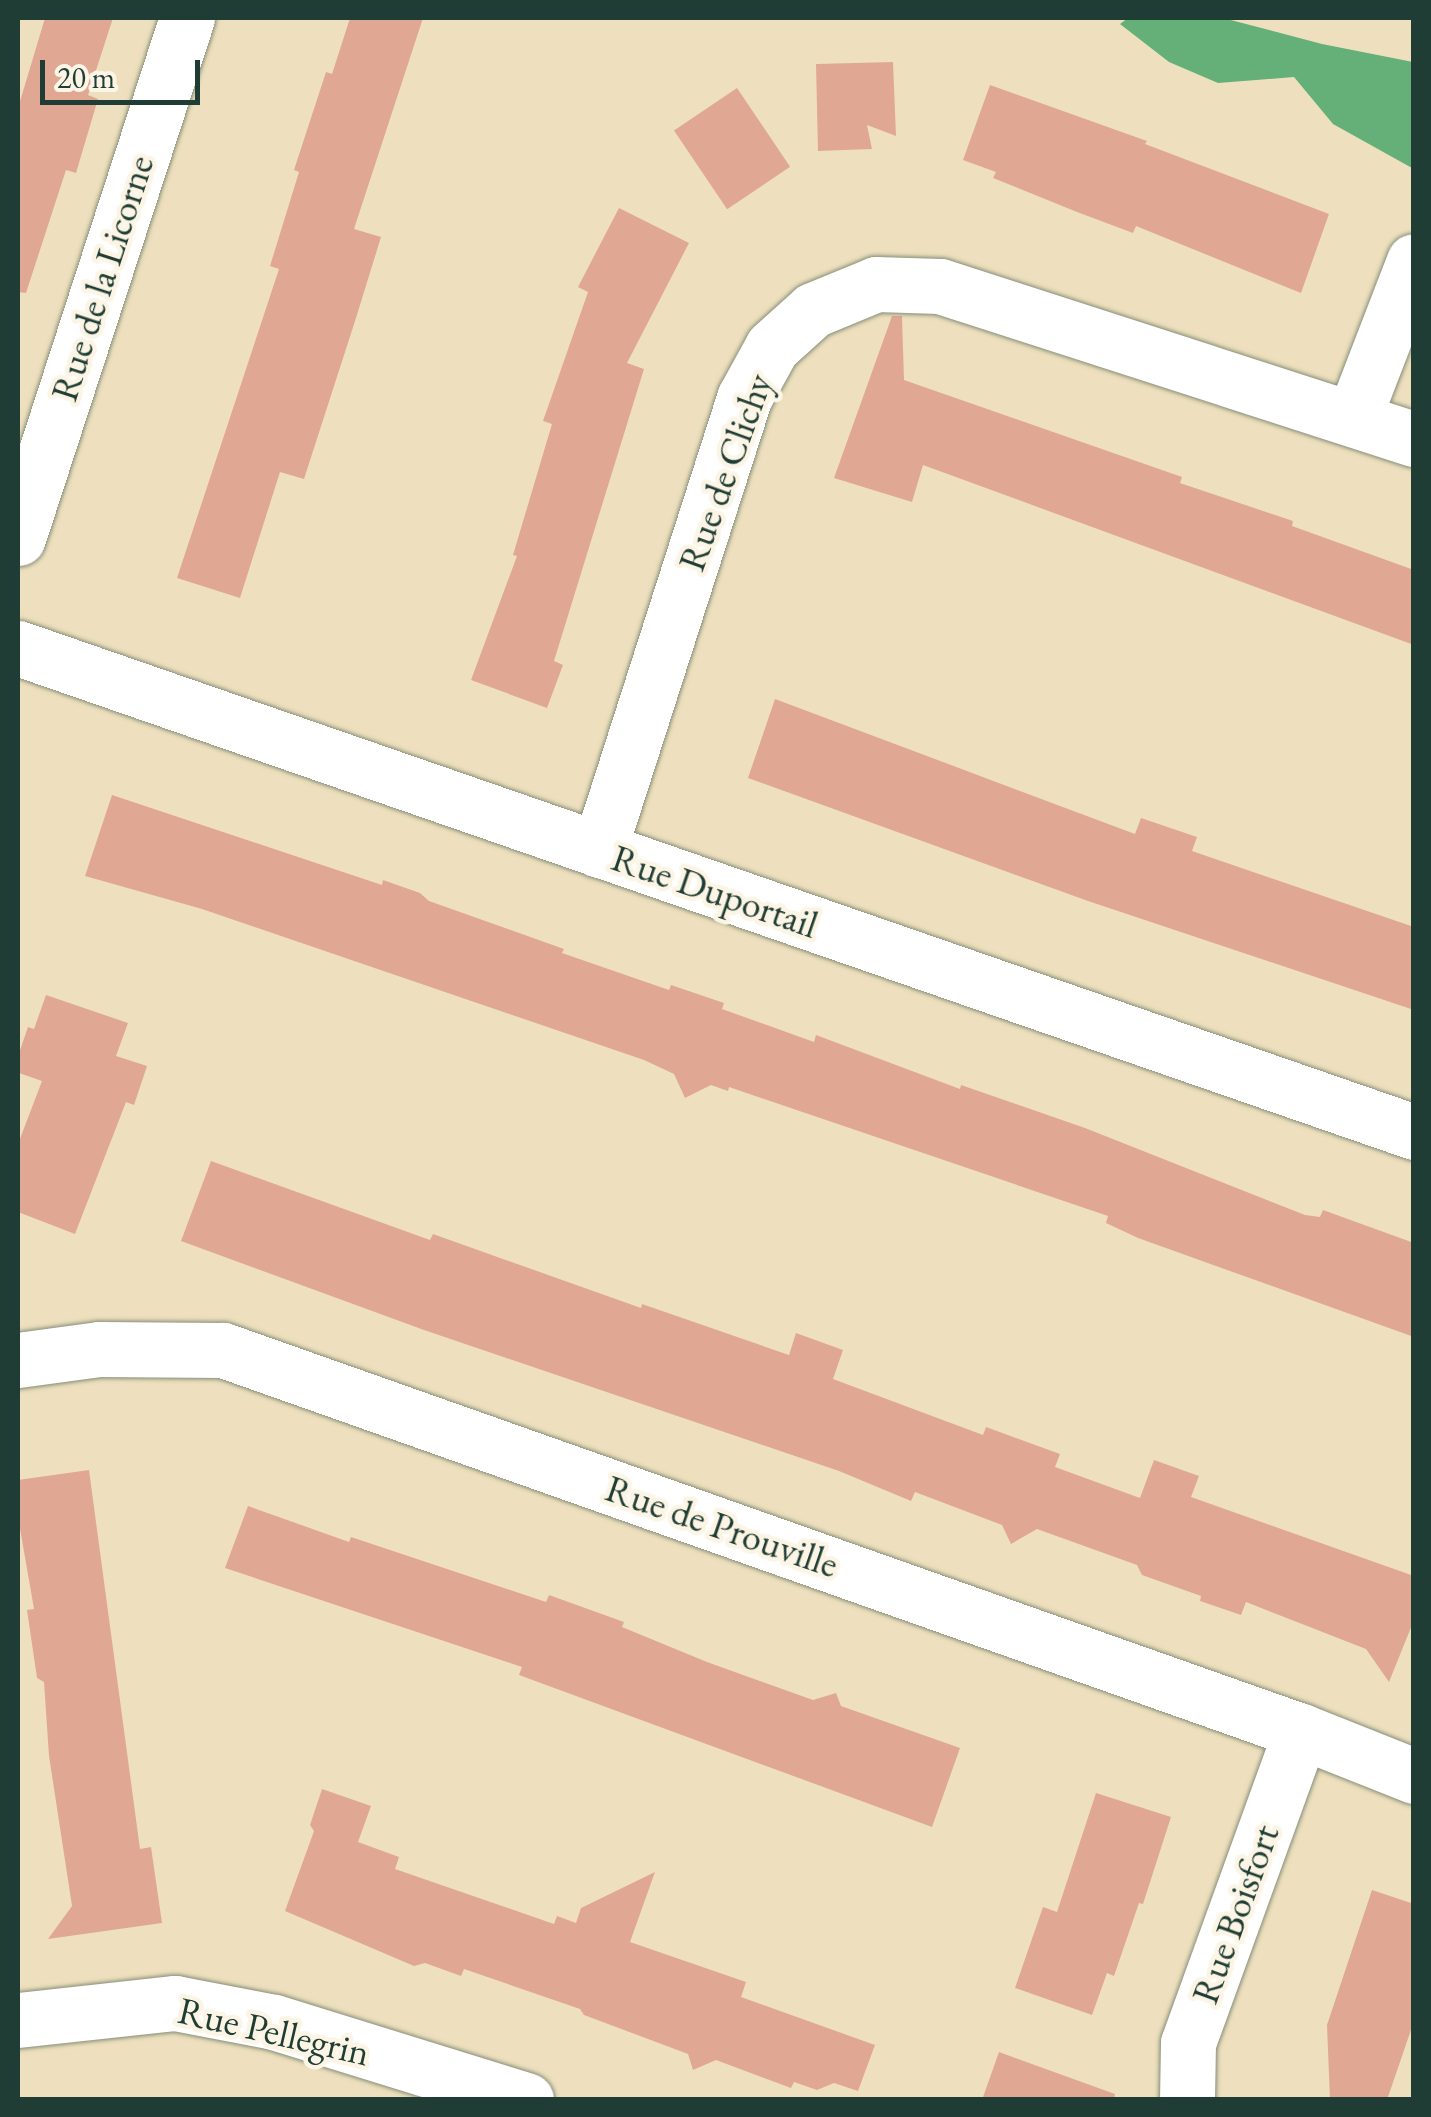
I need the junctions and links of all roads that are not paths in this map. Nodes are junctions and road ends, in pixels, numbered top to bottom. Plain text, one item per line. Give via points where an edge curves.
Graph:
1 (187, 18) edge
2 (1414, 260) edge
3 (1354, 419) junction
4 (1414, 439) edge
5 (18, 538) edge
6 (18, 648) edge
7 (598, 850) junction
8 (1414, 1132) edge
9 (18, 1360) edge
10 (1302, 1731) junction
11 (1414, 1776) edge
12 (18, 2020) edge
13 (526, 2100) edge
14 (1187, 2100) edge

1 - 5 street, Rue de la Licorne
2 - 3 street
3 - 4 street, Rue de Clichy
3 - 7 street, Rue de Clichy via 940,286 876,284 813,310 772,347 744,398
6 - 7 street, Rue Duportail
7 - 8 street, Rue Duportail
9 - 10 street, Rue de Prouville via 99,1349 224,1350
10 - 11 street, Rue de Prouville
10 - 14 street, Rue Boisfort via 1188,2043
12 - 13 street, Rue Pellegrin via 175,2003 274,2022

